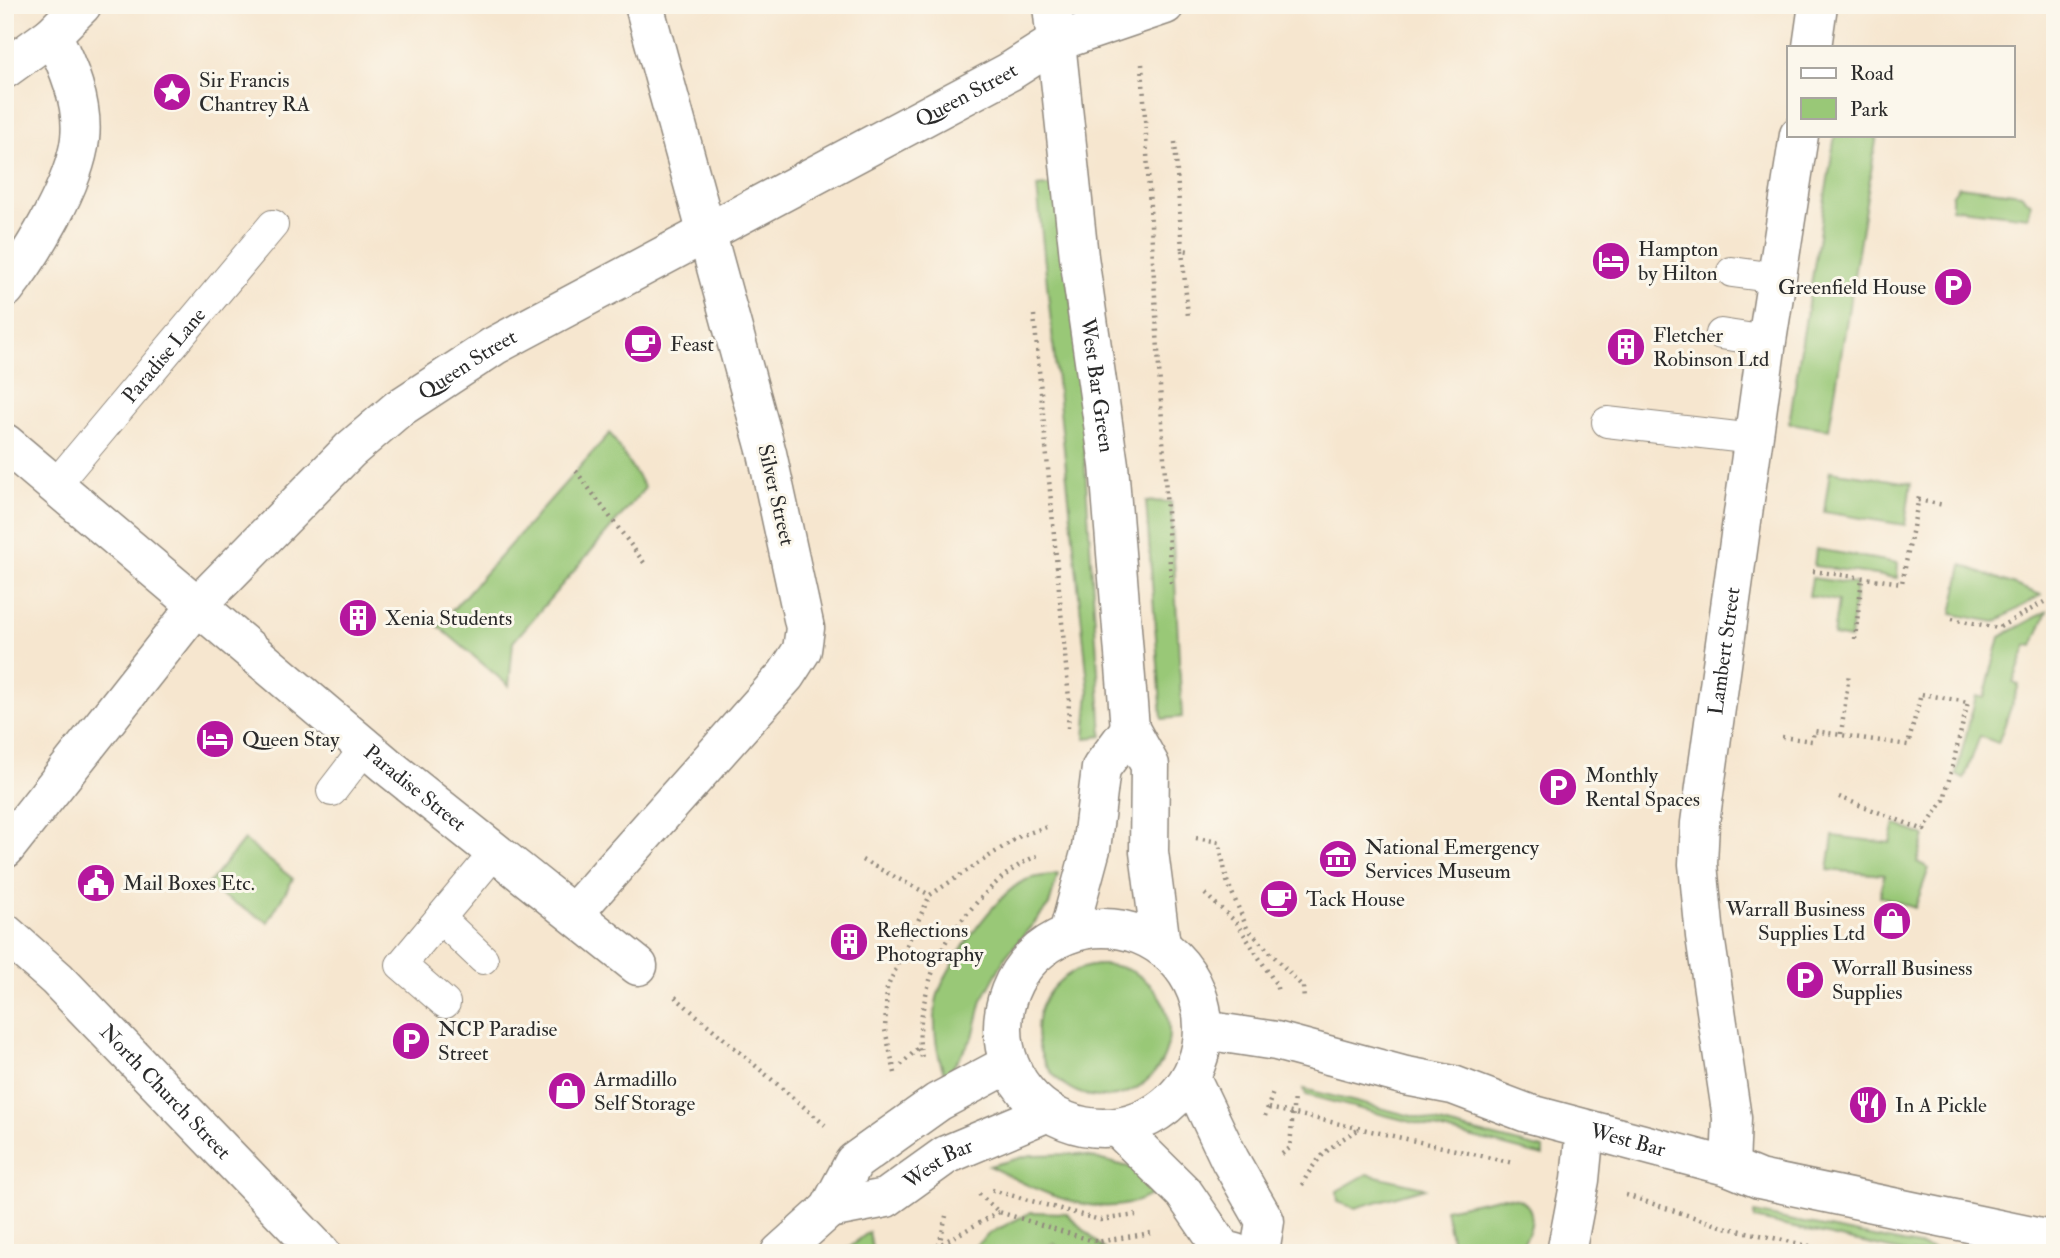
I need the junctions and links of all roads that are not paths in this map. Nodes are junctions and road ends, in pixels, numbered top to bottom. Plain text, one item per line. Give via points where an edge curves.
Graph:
1 (82, 5) edge
2 (644, 5) edge
3 (1818, 5) edge
4 (1152, 10) edge
5 (1054, 24) edge
6 (52, 35) junction
7 (1812, 46) edge
8 (5, 69) edge
9 (1799, 136) edge
10 (273, 225) dead end
11 (706, 234) junction
12 (1732, 272) dead end
13 (1777, 278) junction
14 (5, 289) edge
15 (1721, 334) dead end
16 (1767, 341) junction
17 (1607, 422) dead end
18 (1754, 439) junction
19 (5, 443) edge
20 (55, 484) junction
21 (197, 607) junction
22 (1130, 729) junction
23 (365, 748) junction
24 (332, 791) dead end
25 (5, 849) edge
26 (496, 851) junction
27 (574, 913) junction
28 (440, 918) junction
29 (5, 933) edge
30 (1068, 934) junction
31 (1161, 945) junction
32 (483, 959) dead end
33 (638, 966) road end
34 (445, 1003) dead end
35 (1204, 1030) junction
36 (1009, 1065) junction
37 (1191, 1078) junction
38 (1048, 1112) junction
39 (1118, 1128) junction
40 (1585, 1129) junction
41 (1730, 1167) junction
42 (828, 1209) junction
43 (2055, 1241) edge
44 (321, 1253) edge
45 (780, 1253) edge
46 (1235, 1253) edge
47 (1260, 1253) edge
48 (1566, 1253) edge

1 - 6 street
2 - 11 street, Silver Street
3 - 7 street
4 - 5 street, Queen Street
5 - 11 street, Queen Street via 1009,72
5 - 22 street, West Bar Green via 1079,257 1109,465
6 - 8 street
6 - 14 street via 77,98 80,139 47,226
9 - 13 street, Lambert Street
10 - 20 lane, Paradise Lane
11 - 21 street, Queen Street via 494,346 398,409 341,458
11 - 27 street, Silver Street via 767,453 805,628 802,650 786,675
12 - 13 lane
13 - 16 street, Lambert Street
15 - 16 lane
16 - 18 street, Lambert Street
17 - 18 lane
18 - 41 street, Lambert Street via 1703,789 1698,864 1732,1118
19 - 20 street, Paradise Street
20 - 21 street, Paradise Street
21 - 23 street, Paradise Street
21 - 25 street, Queen Street
22 - 30 street via 1101,768 1091,849
22 - 31 street, West Bar Green via 1150,765 1149,852
23 - 24 lane
23 - 26 street, Paradise Street
26 - 27 street, Paradise Street
26 - 28 lane
27 - 33 street, Paradise Street
28 - 32 lane
28 - 34 lane via 401,965
29 - 44 street, North Church Street via 57,979
30 - 31 street via 1087,929 1126,930
30 - 36 street via 1034,955 1017,978 1006,1003 1003,1035
31 - 35 street via 1186,971 1199,997
35 - 37 street
35 - 40 street, West Bar via 1276,1041 1453,1085
36 - 38 street via 1025,1091
36 - 42 street via 938,1102 853,1162
37 - 39 street via 1165,1107
37 - 47 street via 1265,1221
38 - 39 street via 1089,1127
38 - 42 street, West Bar via 946,1155 886,1198
39 - 46 street via 1184,1193 1223,1250
40 - 41 street, West Bar
40 - 48 street
41 - 43 street, West Bar via 1759,1179 1860,1202
42 - 45 street

